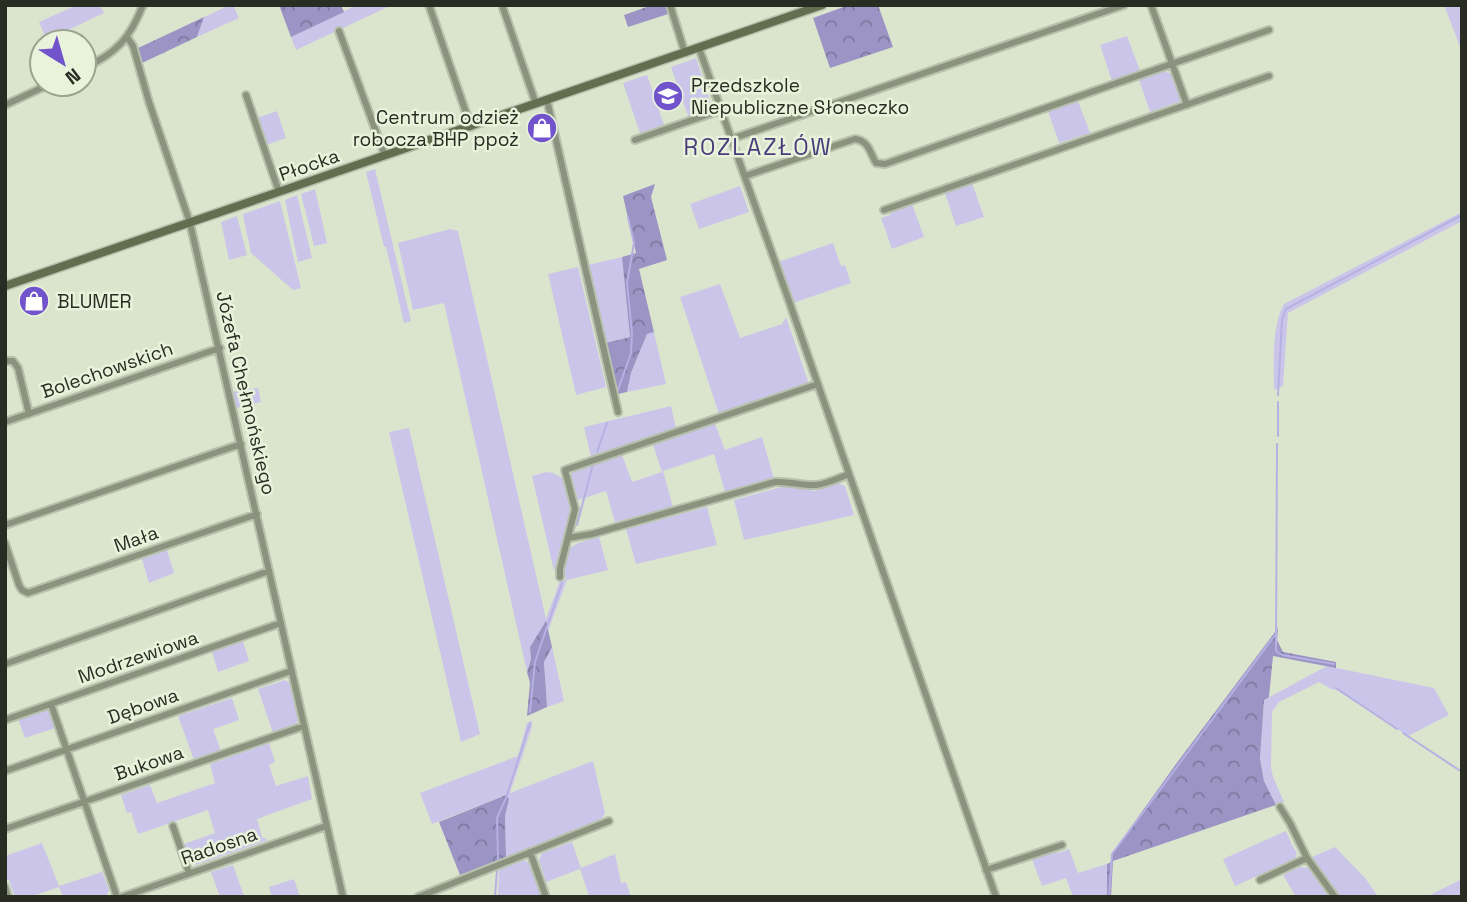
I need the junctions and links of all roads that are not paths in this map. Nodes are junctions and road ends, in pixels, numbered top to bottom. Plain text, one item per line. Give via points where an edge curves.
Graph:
1 (143, 5) edge
2 (429, 5) edge
3 (670, 5) edge
4 (822, 5) edge
5 (1124, 5) edge
6 (1150, 5) edge
7 (503, 8) dead end
8 (1269, 30) dead end
9 (339, 31) dead end
10 (127, 37) junction
11 (699, 48) junction
12 (685, 52) junction
13 (98, 62) edge
14 (1172, 65) junction
15 (1269, 76) dead end
16 (28, 94) edge
17 (246, 95) dead end
18 (547, 100) junction
19 (536, 104) junction
20 (5, 105) edge
21 (1187, 105) junction
22 (721, 110) junction
23 (471, 127) junction
24 (731, 139) junction
25 (635, 140) dead end
26 (385, 156) junction
27 (745, 176) junction
28 (279, 192) junction
29 (884, 210) dead end
30 (190, 223) junction
31 (5, 286) edge
32 (220, 348) junction
33 (5, 361) edge
34 (818, 384) junction
35 (618, 412) dead end
36 (29, 414) junction
37 (5, 422) edge
38 (241, 444) junction
39 (849, 474) junction
40 (257, 514) junction
41 (5, 525) edge
42 (568, 538) junction
43 (5, 543) edge
44 (269, 571) junction
45 (560, 577) dead end
46 (281, 623) junction
47 (5, 664) edge
48 (291, 671) junction
49 (51, 704) junction
50 (5, 719) edge
51 (304, 726) junction
52 (67, 749) junction
53 (5, 771) edge
54 (85, 802) junction
55 (1280, 807) dead end
56 (609, 821) dead end
57 (173, 826) dead end
58 (326, 826) junction
59 (5, 829) edge
60 (1062, 845) dead end
61 (530, 852) junction
62 (1307, 859) junction
63 (986, 870) junction
64 (189, 873) junction
65 (1260, 880) dead end
66 (5, 887) edge
67 (438, 889) junction
68 (8, 897) edge
69 (117, 897) edge
70 (122, 897) edge
71 (343, 897) edge
72 (418, 897) edge
73 (441, 897) edge
74 (546, 897) edge
75 (996, 897) edge
76 (1335, 897) edge

1 - 10 street
2 - 23 street
3 - 12 street
4 - 11 street, Płocka
5 - 24 street
6 - 14 street
7 - 19 street
8 - 14 street
9 - 26 street
10 - 13 street
10 - 30 street, Józefa Chełmońskiego
11 - 12 street, Płocka
11 - 22 street
12 - 18 street, Płocka
14 - 21 street
14 - 27 street via 885,164 876,163 868,145 855,139
15 - 21 street
16 - 20 street
17 - 28 street
18 - 19 street, Płocka
18 - 35 street
19 - 23 street, Płocka
21 - 29 street
22 - 24 street
22 - 25 street
23 - 26 street, Płocka
24 - 27 street
26 - 28 street, Płocka
27 - 34 street
28 - 30 street, Płocka
30 - 31 street, Płocka
30 - 32 street, Józefa Chełmońskiego
32 - 36 street, Bolechowskich
32 - 38 street, Józefa Chełmońskiego
33 - 36 street via 13,361 18,368
34 - 39 street
34 - 42 street via 568,467 565,472 575,509
36 - 37 street, Bolechowskich
38 - 40 street, Józefa Chełmońskiego
38 - 41 street
39 - 42 street via 816,485 775,482
39 - 63 street
40 - 43 street, Mała via 31,592 24,592 19,585
40 - 44 street, Józefa Chełmońskiego
42 - 45 street
44 - 46 street, Józefa Chełmońskiego
44 - 47 street
46 - 48 street, Józefa Chełmońskiego
46 - 49 street, Modrzewiowa
48 - 51 street, Józefa Chełmońskiego
48 - 52 street, Dębowa
49 - 50 street, Modrzewiowa
49 - 52 street
51 - 54 street, Bukowa
51 - 58 street, Józefa Chełmońskiego
52 - 53 street, Dębowa
52 - 54 street
54 - 59 street, Bukowa
54 - 69 street
55 - 62 street
56 - 61 street
57 - 64 street
58 - 64 street, Radosna
58 - 71 street, Józefa Chełmońskiego
60 - 63 street
61 - 67 street
61 - 74 street
62 - 65 street
62 - 76 street
63 - 75 street
64 - 70 street, Radosna
66 - 68 street
67 - 72 street
67 - 73 street

